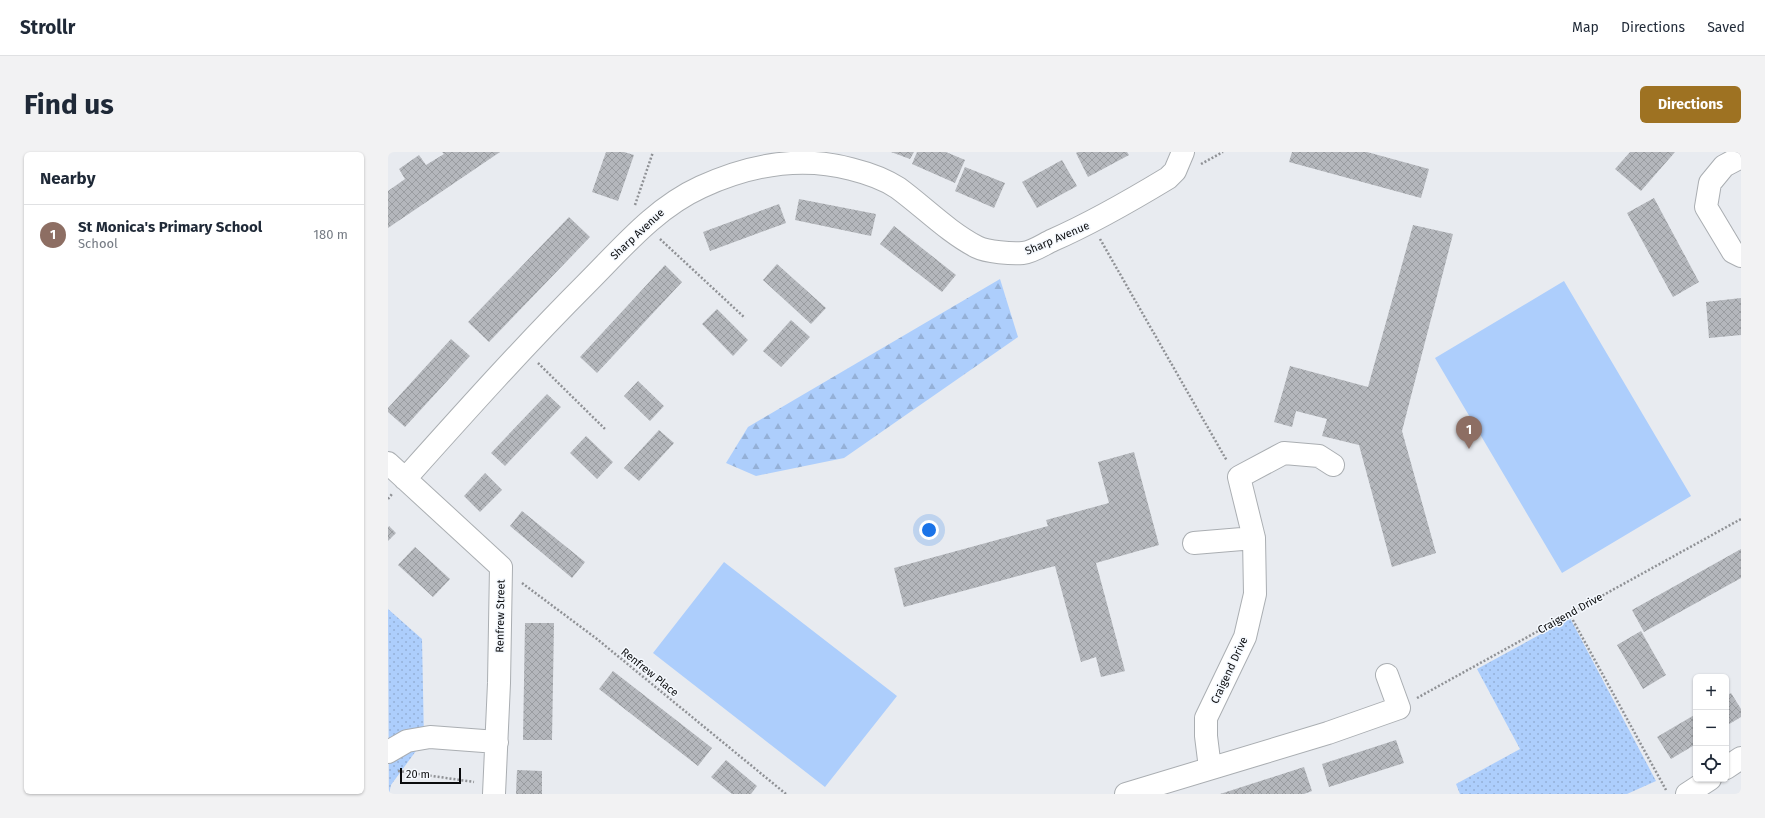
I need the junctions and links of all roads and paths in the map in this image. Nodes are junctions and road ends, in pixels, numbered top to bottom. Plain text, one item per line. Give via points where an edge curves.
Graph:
1 (1182, 152) edge
2 (1741, 157) edge
3 (1089, 224) junction
4 (644, 225) junction
5 (1741, 256) edge
6 (745, 318) dead end
7 (523, 348) junction
8 (606, 430) dead end
9 (388, 464) edge
10 (1333, 465) dead end
11 (1239, 477) junction
12 (405, 479) junction
13 (1741, 519) edge
14 (1254, 538) junction
15 (1194, 543) dead end
16 (501, 567) junction
17 (1569, 613) junction
18 (1387, 675) dead end
19 (1399, 708) junction
20 (497, 742) junction
21 (1741, 758) edge
22 (392, 762) edge
23 (1729, 766) edge
24 (1210, 768) junction
25 (1706, 782) edge
26 (494, 789) edge
27 (786, 794) edge
28 (1126, 794) edge
29 (1668, 794) edge
30 (1688, 794) edge

1 - 3 street, Sharp Avenue via 1175,171 1168,178
2 - 5 street via 1724,166 1710,183 1706,207 1733,252
3 - 4 street, Sharp Avenue via 1024,253 992,251 978,248 896,187 872,174 836,165 787,162 731,174 700,187 674,200
3 - 11 path via 1103,242 1229,466
4 - 6 path
4 - 7 street, Sharp Avenue
7 - 8 path
7 - 12 street, Sharp Avenue
9 - 12 street, Renfrew Street
10 - 11 street via 1319,456 1284,453
11 - 14 street, Craigend Drive
12 - 16 street, Renfrew Street
13 - 17 path, Craigend Drive
14 - 15 street
14 - 24 street, Craigend Drive via 1256,594 1245,637 1206,718
16 - 20 street, Renfrew Street
16 - 27 path, Renfrew Place via 597,639
17 - 19 path, Craigend Drive
17 - 29 path
18 - 19 street
19 - 24 street
20 - 22 street via 430,737 407,741
20 - 26 street, Renfrew Street
21 - 23 street
22 - 26 path
24 - 28 street
25 - 30 street

